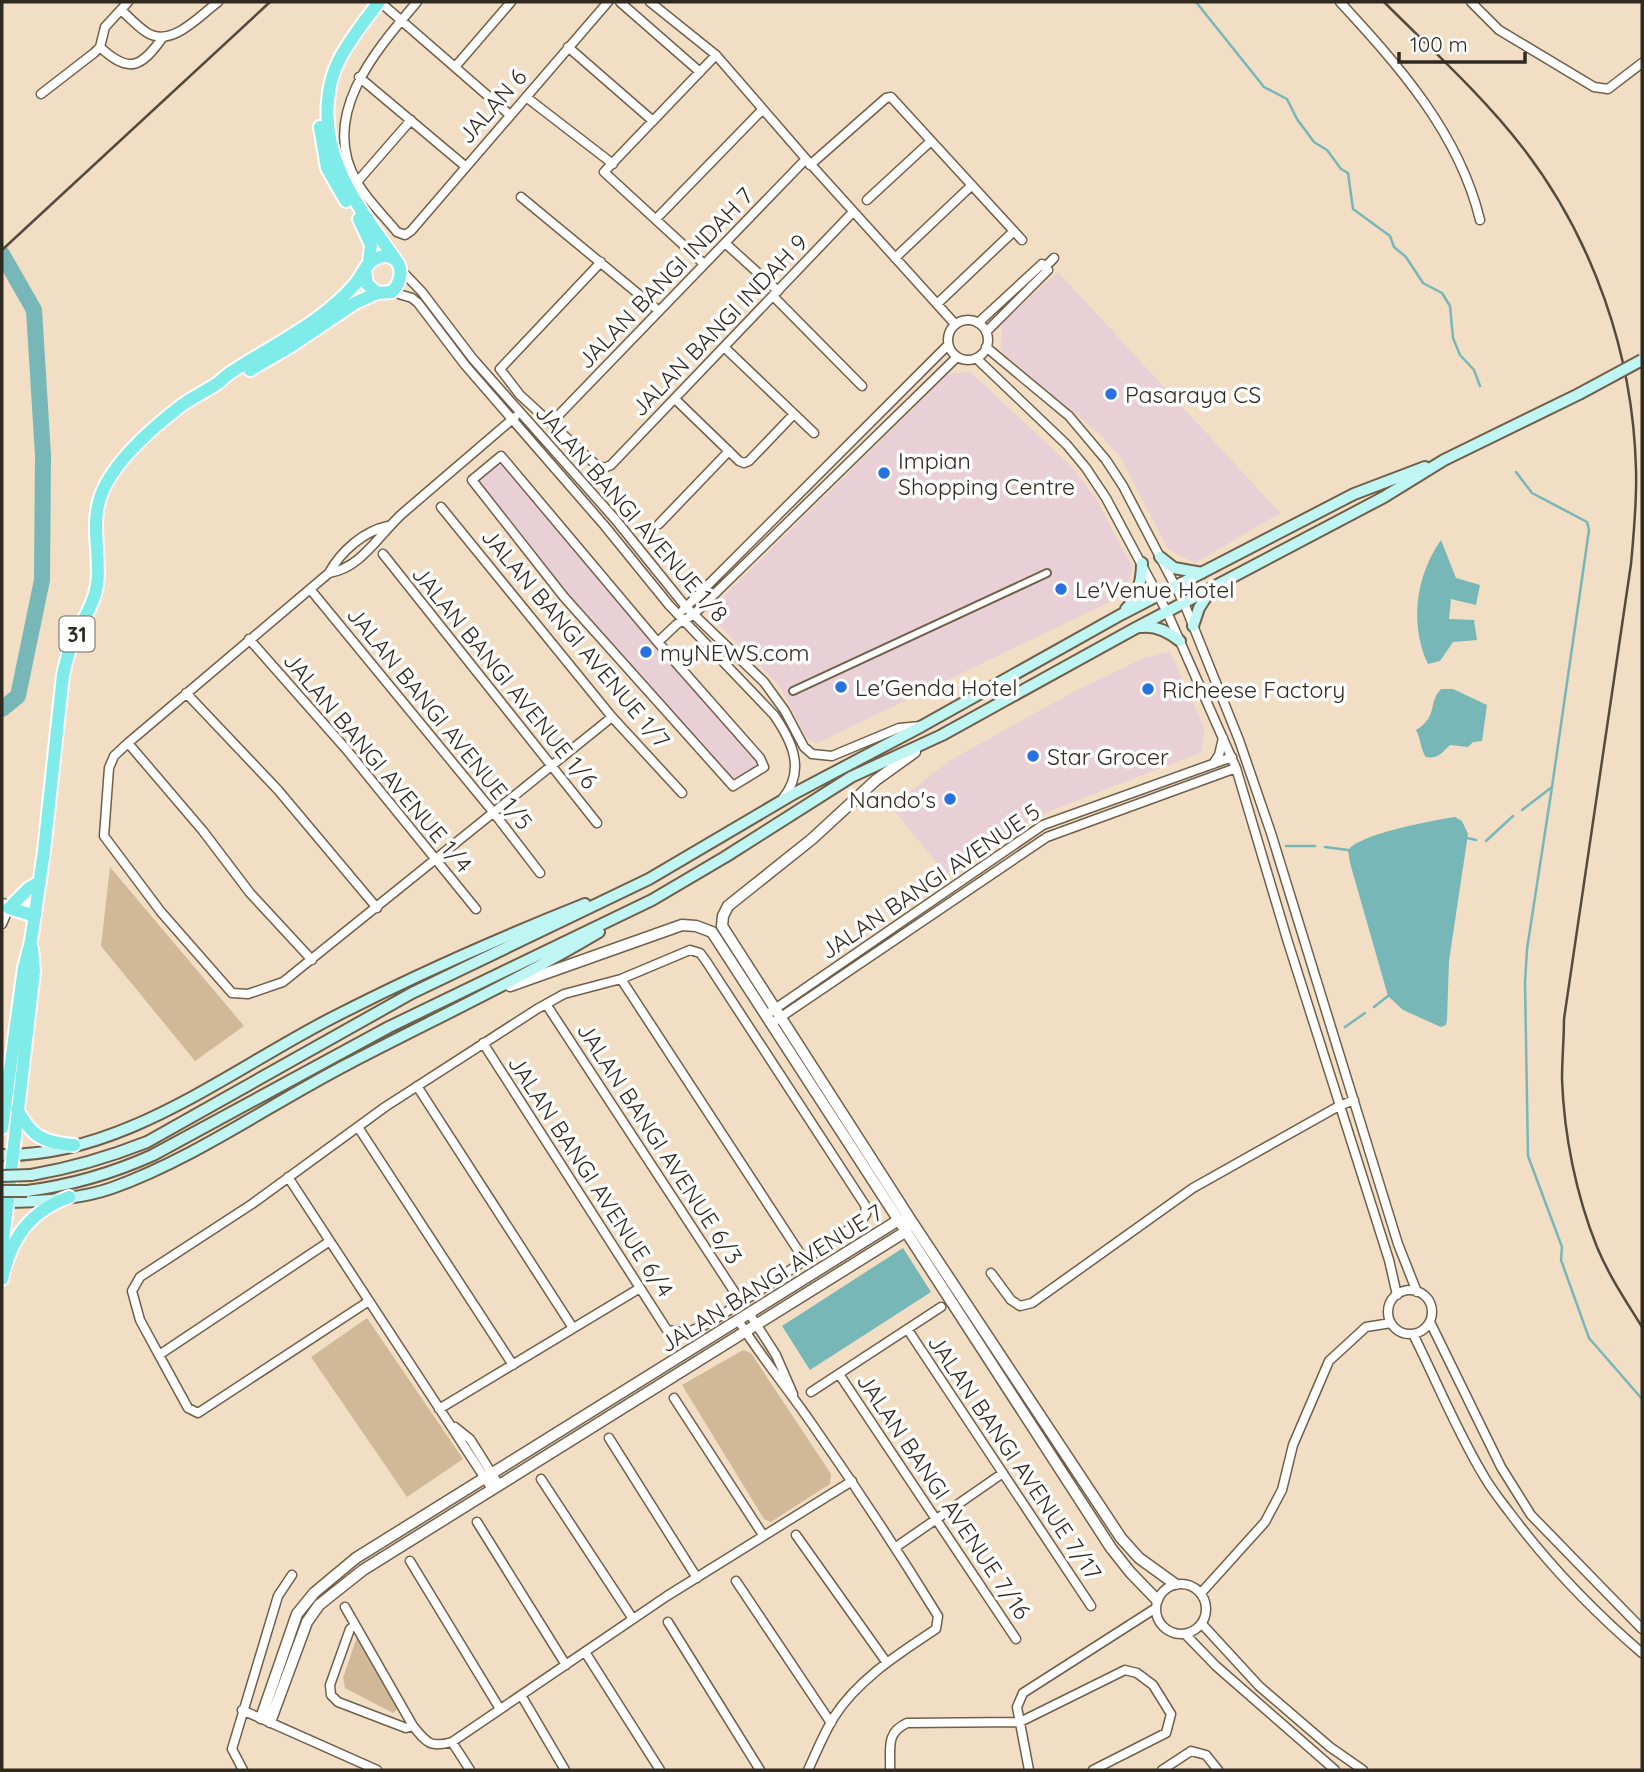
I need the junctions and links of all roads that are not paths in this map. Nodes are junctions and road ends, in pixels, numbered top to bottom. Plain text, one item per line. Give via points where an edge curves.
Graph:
1 (128, 2) edge
2 (218, 2) edge
3 (380, 2) edge
4 (417, 2) edge
5 (512, 2) edge
6 (608, 2) edge
7 (620, 2) edge
8 (650, 2) edge
9 (1340, 2) edge
10 (1471, 2) edge
11 (121, 9) junction
12 (401, 20) junction
13 (360, 27) junction
14 (163, 37) junction
15 (100, 47) junction
16 (569, 47) junction
17 (716, 55) junction
18 (1642, 63) edge
19 (455, 67) junction
20 (700, 72) junction
21 (359, 77) junction
22 (41, 94) dead end
23 (526, 97) junction
24 (762, 110) junction
25 (510, 115) junction
26 (411, 120) junction
27 (653, 121) junction
28 (931, 141) junction
29 (808, 162) junction
30 (613, 164) junction
31 (466, 166) junction
32 (357, 182) junction
33 (971, 186) junction
34 (521, 197) dead end
35 (867, 200) dead end
36 (853, 212) junction
37 (656, 219) junction
38 (1480, 220) dead end
39 (1014, 231) junction
40 (1023, 240) dead end
41 (724, 243) junction
42 (895, 258) junction
43 (1054, 258) dead end
44 (601, 262) junction
45 (704, 264) junction
46 (367, 267) junction
47 (400, 267) junction
48 (1045, 267) junction
49 (392, 292) junction
50 (377, 293) junction
51 (775, 294) junction
52 (937, 304) junction
53 (659, 311) junction
54 (978, 323) junction
55 (956, 324) junction
56 (986, 332) junction
57 (948, 345) junction
58 (724, 347) junction
59 (986, 347) junction
60 (957, 357) junction
61 (976, 358) junction
62 (1642, 360) edge
63 (221, 381) junction
64 (862, 386) dead end
65 (675, 399) junction
66 (520, 413) junction
67 (794, 414) junction
68 (513, 419) junction
69 (551, 423) junction
70 (814, 433) dead end
71 (729, 452) junction
72 (1444, 460) junction
73 (442, 507) dead end
74 (659, 524) dead end
75 (388, 526) junction
76 (383, 554) dead end
77 (1160, 557) junction
78 (1142, 563) junction
79 (329, 573) junction
80 (1046, 573) dead end
81 (1202, 573) junction
82 (1176, 586) junction
83 (1214, 586) junction
84 (310, 589) junction
85 (1159, 595) junction
86 (1184, 603) junction
87 (686, 607) junction
88 (1167, 612) junction
89 (1122, 614) junction
90 (693, 615) junction
91 (680, 620) junction
92 (1193, 626) junction
93 (1134, 629) junction
94 (249, 639) junction
95 (1180, 641) junction
96 (658, 642) junction
97 (793, 691) dead end
98 (187, 693) junction
99 (612, 717) junction
100 (922, 726) junction
101 (942, 735) junction
102 (1223, 738) junction
103 (1240, 740) junction
104 (128, 743) junction
105 (1236, 761) junction
106 (1213, 764) junction
107 (551, 767) junction
108 (1221, 773) junction
109 (1253, 780) junction
110 (1240, 784) junction
111 (682, 793) dead end
112 (775, 805) junction
113 (494, 813) junction
114 (597, 823) dead end
115 (1278, 857) junction
116 (437, 860) junction
117 (1263, 861) junction
118 (540, 873) dead end
119 (649, 879) junction
120 (40, 882) junction
121 (652, 900) junction
122 (37, 902) junction
123 (8, 905) edge
124 (377, 908) junction
125 (476, 909) dead end
126 (35, 916) junction
127 (2, 924) edge
128 (32, 941) junction
129 (312, 960) junction
130 (621, 979) junction
131 (475, 1000) junction
132 (546, 1004) junction
133 (773, 1016) junction
134 (483, 1043) junction
135 (417, 1086) junction
136 (1354, 1100) junction
137 (1339, 1105) junction
138 (17, 1108) junction
139 (2, 1121) edge
140 (358, 1127) junction
141 (74, 1145) junction
142 (7, 1155) edge
143 (2, 1176) edge
144 (288, 1177) junction
145 (69, 1197) junction
146 (3, 1199) edge
147 (910, 1219) junction
148 (897, 1221) junction
149 (905, 1232) junction
150 (330, 1241) junction
151 (2, 1249) edge
152 (805, 1261) junction
153 (991, 1273) dead end
154 (2, 1279) edge
155 (640, 1288) junction
156 (1417, 1292) junction
157 (1397, 1296) junction
158 (369, 1301) junction
159 (741, 1302) junction
160 (941, 1307) dead end
161 (749, 1314) junction
162 (738, 1320) junction
163 (1430, 1322) junction
164 (1391, 1323) junction
165 (756, 1325) junction
166 (573, 1328) junction
167 (908, 1330) junction
168 (745, 1332) junction
169 (1413, 1334) junction
170 (159, 1355) junction
171 (513, 1364) junction
172 (839, 1374) junction
173 (811, 1392) dead end
174 (793, 1397) junction
175 (674, 1398) dead end
176 (439, 1409) junction
177 (609, 1438) dead end
178 (1003, 1473) junction
179 (488, 1476) junction
180 (541, 1479) dead end
181 (852, 1481) junction
182 (495, 1487) junction
183 (936, 1519) junction
184 (477, 1522) dead end
185 (397, 1533) junction
186 (763, 1535) junction
187 (796, 1535) dead end
188 (404, 1544) junction
189 (896, 1547) junction
190 (410, 1561) dead end
191 (292, 1575) dead end
192 (697, 1578) junction
193 (736, 1581) dead end
194 (1175, 1584) junction
195 (1201, 1593) junction
196 (1157, 1604) junction
197 (1091, 1606) dead end
198 (345, 1607) dead end
199 (633, 1619) junction
200 (668, 1622) dead end
201 (1202, 1623) junction
202 (355, 1625) junction
203 (1642, 1629) edge
204 (1185, 1634) junction
205 (1016, 1639) dead end
206 (584, 1652) junction
207 (1642, 1653) edge
208 (887, 1663) junction
209 (566, 1665) junction
210 (521, 1695) junction
211 (500, 1709) junction
212 (242, 1710) junction
213 (265, 1720) junction
214 (1020, 1722) junction
215 (831, 1723) junction
216 (413, 1727) junction
217 (452, 1742) junction
218 (243, 1770) edge
219 (377, 1770) edge
220 (470, 1770) edge
221 (565, 1770) edge
222 (660, 1770) edge
223 (760, 1770) edge
224 (808, 1770) edge
225 (890, 1770) edge
226 (1029, 1770) edge
227 (1093, 1770) edge
228 (1162, 1770) edge
229 (1218, 1770) edge
230 (1335, 1770) edge
231 (1363, 1770) edge

1 - 11 street
2 - 14 street via 177,33
3 - 12 street
3 - 13 main road
4 - 12 street
5 - 19 street
6 - 16 street, JALAN 6
7 - 20 street
8 - 17 street
9 - 38 street via 1445,131 1473,191
10 - 18 street via 1490,23 1594,87 1608,89
11 - 14 street via 146,32
11 - 15 street via 105,27
12 - 19 street
12 - 21 street
13 - 46 main road via 335,54 318,115 327,168 371,245
13 - 47 main road via 338,62 329,90 329,142 344,183
14 - 15 street via 150,54 131,65 119,64
15 - 22 street
16 - 23 street, JALAN 6
16 - 27 street
17 - 20 street
17 - 24 street
19 - 25 street
20 - 27 street
21 - 26 street
21 - 32 street via 344,126 344,145
23 - 25 street, JALAN 6
23 - 30 street
24 - 29 street
24 - 37 street
25 - 31 street, JALAN 6
26 - 31 street
26 - 32 street
27 - 30 street
28 - 29 street, JALAN BANGI INDAH 7 via 891,97
28 - 33 street
28 - 35 street
29 - 36 street
29 - 41 street, JALAN BANGI INDAH 7
30 - 37 street via 604,173
31 - 32 street, JALAN 6 via 405,235 397,232
33 - 39 street
33 - 42 street
34 - 44 street
36 - 42 street
36 - 51 street, JALAN BANGI INDAH 9
37 - 45 street
39 - 40 street
39 - 52 street
41 - 45 street, JALAN BANGI INDAH 7
41 - 51 street
42 - 52 street
43 - 48 street
44 - 53 street
44 - 69 street via 500,369
45 - 53 street, JALAN BANGI INDAH 7
46 - 47 main road via 384,256
46 - 50 main road via 367,284
46 - 63 main road, 31 via 331,309
47 - 49 main road via 400,283
47 - 66 street, JALAN BANGI AVENUE 1/8
48 - 54 street via 1042,264
48 - 56 street via 1048,270
49 - 50 main road
49 - 68 street, JALAN BANGI AVENUE 1/8 via 418,303
50 - 63 main road, 31 via 229,381
51 - 58 street, JALAN BANGI INDAH 9
51 - 64 street
52 - 55 street
53 - 69 street, JALAN BANGI INDAH 7
54 - 55 street
54 - 56 street
55 - 57 street
56 - 59 street
57 - 60 street
57 - 87 street
58 - 65 street, JALAN BANGI INDAH 9
58 - 67 street
59 - 61 street
59 - 77 street via 1089,438 1123,486
60 - 61 street
60 - 90 street
61 - 78 street via 1086,468
62 - 72 main road, bridge
63 - 120 main road, 31 via 150,431 118,467 98,503 97,586 63,675
65 - 69 street, JALAN BANGI INDAH 9 via 604,468
65 - 71 street
66 - 68 street
66 - 87 street, JALAN BANGI AVENUE 1/8
67 - 70 street
67 - 71 street via 749,461 739,461
68 - 75 street
68 - 91 street, JALAN BANGI AVENUE 1/8
71 - 74 street
72 - 81 main road via 1354,495
72 - 83 main road via 1384,497
73 - 99 street, JALAN BANGI AVENUE 1/7
75 - 79 street via 365,553 340,571
75 - 79 street via 374,528 356,542
76 - 107 street, JALAN BANGI AVENUE 1/6
77 - 81 main road via 1174,568
77 - 82 street
78 - 85 street
78 - 89 main road via 1136,596
79 - 84 street
80 - 97 street
81 - 82 main road
82 - 85 main road
82 - 86 street
83 - 86 main road
83 - 92 main road
84 - 94 street
84 - 113 street, JALAN BANGI AVENUE 1/5
85 - 88 street
85 - 89 main road
86 - 88 main road
86 - 92 street
87 - 90 street, JALAN BANGI AVENUE 1/8
87 - 91 street
88 - 93 main road
88 - 95 street
89 - 100 main road
90 - 91 street
90 - 100 street, JALAN BANGI AVENUE 1/8 via 764,682 812,754 832,756 900,728
91 - 96 street
91 - 112 street, JALAN BANGI AVENUE 1/8 via 755,694 785,731 796,759 795,772 789,791
92 - 103 street
93 - 95 main road via 1155,627
93 - 101 main road
94 - 98 street
94 - 116 street, JALAN BANGI AVENUE 1/4
95 - 102 street
96 - 96 street via 501,456 472,480 564,597 733,786 764,767
98 - 104 street
98 - 124 street via 278,790
99 - 107 street
99 - 111 street, JALAN BANGI AVENUE 1/7
100 - 112 main road
101 - 121 main road via 851,777
101 - 133 street via 876,779 812,839 728,906 722,926
102 - 105 street
102 - 106 street
103 - 105 street
103 - 109 street
104 - 129 street via 250,893
104 - 129 street via 109,768 104,836 161,912 232,992 248,994 283,982
105 - 106 street, JALAN BANGI AVENUE 5
105 - 108 street, JALAN BANGI AVENUE 5
105 - 109 street
105 - 110 street
106 - 133 street, JALAN BANGI AVENUE 5 via 1043,825
107 - 113 street
107 - 114 street, JALAN BANGI AVENUE 1/6
108 - 110 street
108 - 133 street, JALAN BANGI AVENUE 5 via 1047,838
109 - 115 street
110 - 117 street
112 - 119 main road
113 - 116 street
113 - 118 street, JALAN BANGI AVENUE 1/5
115 - 117 street
115 - 136 street
116 - 124 street
116 - 125 street, JALAN BANGI AVENUE 1/4
117 - 137 street
119 - 141 main road via 431,969 139,1124
119 - 143 main road, bridge via 412,993 147,1142 89,1163
120 - 122 main road, 31
120 - 123 main road
121 - 131 main road
121 - 146 main road, bridge via 388,1027 153,1155 116,1172
122 - 123 street
122 - 126 main road, 31
123 - 126 main road
123 - 127 street
124 - 129 street
126 - 128 main road, 31
128 - 138 main road, 31 via 34,971
128 - 139 main road, 31
130 - 132 street via 564,993
130 - 152 street
130 - 152 street via 690,950 706,961 865,1205 861,1221
131 - 133 street via 690,925 703,927 718,939
131 - 145 main road via 188,1153 111,1188
132 - 134 street
132 - 159 street, JALAN BANGI AVENUE 6/3
133 - 147 street
133 - 148 street
134 - 135 street
134 - 155 street, JALAN BANGI AVENUE 6/4
135 - 140 street
135 - 166 street
136 - 137 street
136 - 156 street
137 - 153 street via 1193,1188 1032,1303 1020,1306 1011,1300
137 - 157 street
138 - 141 main road via 38,1137
138 - 142 main road, 31
140 - 144 street
140 - 171 street
141 - 142 main road
142 - 146 main road, 31
144 - 150 street
144 - 170 street via 135,1283 132,1291 137,1311
145 - 146 main road
145 - 154 main road via 41,1209 25,1228 9,1254
146 - 151 main road, 31
147 - 148 street, JALAN BANGI AVENUE 7
147 - 149 street, JALAN BANGI AVENUE 7
147 - 194 street via 1121,1538 1139,1558
148 - 149 street
148 - 161 street, JALAN BANGI AVENUE 7
149 - 165 street, JALAN BANGI AVENUE 7
149 - 196 street via 1111,1548
150 - 158 street
150 - 170 street
152 - 159 street
155 - 159 street, JALAN BANGI AVENUE 6/4 via 667,1330 693,1331
155 - 166 street
156 - 157 street
156 - 163 street via 1430,1304
157 - 164 street via 1388,1311
158 - 170 street via 198,1413 188,1408
158 - 176 street
160 - 167 street
161 - 162 street, JALAN BANGI AVENUE 7
161 - 165 street
162 - 168 street
162 - 179 street, JALAN BANGI AVENUE 7
163 - 169 street
163 - 203 street via 1501,1467 1531,1515
164 - 169 street via 1400,1332
164 - 195 street via 1366,1327 1329,1361 1293,1446 1282,1490 1265,1522
165 - 168 street, JALAN BANGI AVENUE 7
165 - 174 street via 780,1364
166 - 171 street
167 - 172 street
167 - 178 street, JALAN BANGI AVENUE 7/17
168 - 174 street
168 - 182 street, JALAN BANGI AVENUE 7
169 - 207 street via 1485,1480 1569,1583
171 - 176 street
172 - 173 street
172 - 183 street, JALAN BANGI AVENUE 7/16
174 - 181 street
175 - 186 street
176 - 179 street
177 - 192 street
178 - 183 street
178 - 197 street, JALAN BANGI AVENUE 7/17
179 - 182 street
179 - 185 street, JALAN BANGI AVENUE 7
180 - 199 street
181 - 186 street
181 - 189 street
182 - 188 street, JALAN BANGI AVENUE 7
183 - 189 street
183 - 205 street, JALAN BANGI AVENUE 7/16
184 - 209 street
185 - 188 street
185 - 213 street, JALAN BANGI AVENUE 7 via 314,1593 297,1614
186 - 192 street
187 - 208 street
188 - 213 street, JALAN BANGI AVENUE 7 via 319,1605 307,1622
189 - 208 street via 938,1616 936,1629
190 - 211 street
191 - 212 street via 278,1596
192 - 199 street
193 - 215 street
194 - 195 street via 1189,1585
194 - 196 street via 1164,1590
195 - 201 street via 1206,1605
196 - 204 street via 1161,1625
196 - 214 street via 1023,1693 1017,1707
198 - 202 street
199 - 206 street
200 - 223 street
201 - 204 street
201 - 231 street via 1259,1686
202 - 216 street
202 - 216 street via 330,1685 331,1695 338,1702
204 - 230 street
206 - 209 street
206 - 222 street
208 - 215 street via 853,1693
209 - 210 street
210 - 211 street
210 - 221 street
211 - 217 street
212 - 213 street
212 - 218 street via 232,1749
213 - 219 street
214 - 225 street via 907,1723 891,1737
214 - 226 street
214 - 227 street via 1104,1678 1125,1670 1137,1673 1153,1685 1171,1714 1166,1733
215 - 224 street
216 - 217 street via 427,1743
217 - 220 street
228 - 229 street via 1191,1751 1206,1755

